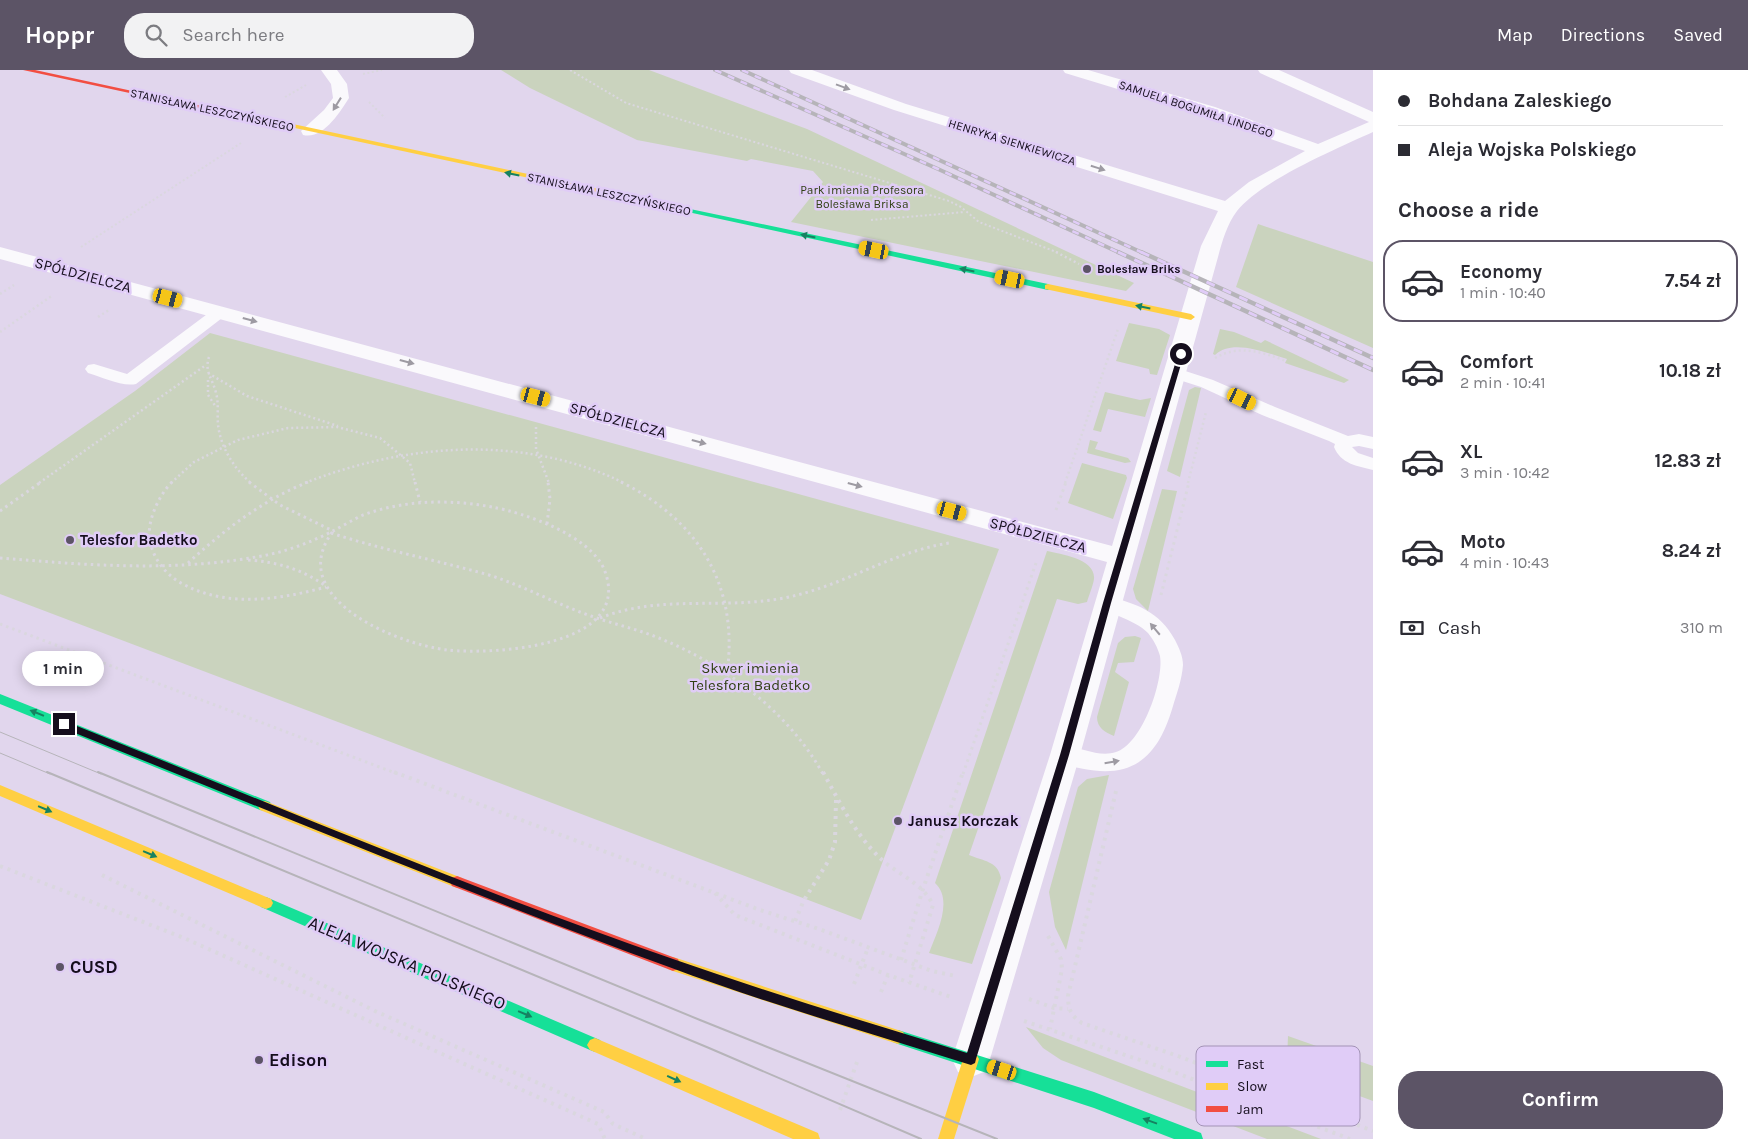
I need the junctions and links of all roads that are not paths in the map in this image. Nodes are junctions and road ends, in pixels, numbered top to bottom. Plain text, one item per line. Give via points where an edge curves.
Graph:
1 (26, 70) edge
2 (330, 70) edge
3 (797, 70) edge
4 (1071, 70) edge
5 (1266, 70) edge
6 (1373, 118) edge
7 (1373, 126) edge
8 (309, 131) junction
9 (1321, 151) junction
10 (1229, 208) junction
11 (0, 253) edge
12 (220, 312) junction
13 (1191, 317) junction
14 (94, 369) dead end
15 (1176, 373) junction
16 (1346, 442) junction
17 (1373, 443) edge
18 (1373, 464) edge
19 (1121, 557) junction
20 (1107, 603) junction
21 (0, 698) edge
22 (1065, 755) junction
23 (0, 790) edge
24 (971, 1059) junction
25 (812, 1139) edge
26 (946, 1139) edge
27 (1195, 1139) edge

1 - 8 street, STANISŁAWA LESZCZYŃSKIEGO
2 -> 8 street via 339,84 342,98 330,114
3 -> 10 street, HENRYKA SIENKIEWICZA via 937,119
4 - 9 street, SAMUELA BOGUMIŁA LINDEGO via 1199,108
5 - 6 street
7 - 9 street
13 -> 8 street, STANISŁAWA LESZCZYŃSKIEGO
9 - 10 street via 1255,185
10 - 13 street via 1212,245
11 - 12 street, SPÓŁDZIELCZA
12 - 14 lane via 130,380
12 -> 19 street, SPÓŁDZIELCZA
13 - 15 street
15 - 16 lane via 1213,385
15 - 19 street
16 - 17 lane
16 - 18 lane via 1343,447 1346,454
19 - 20 street
20 - 22 street
22 -> 20 lane via 1098,763 1122,760 1135,753 1151,735 1158,720 1170,676 1171,656 1158,630 1137,613
24 -> 21 street via 640,952 446,878
22 - 24 street
23 -> 25 street, ALEJA WOJSKA POLSKIEGO
24 - 26 street
27 -> 24 street via 1094,1100

